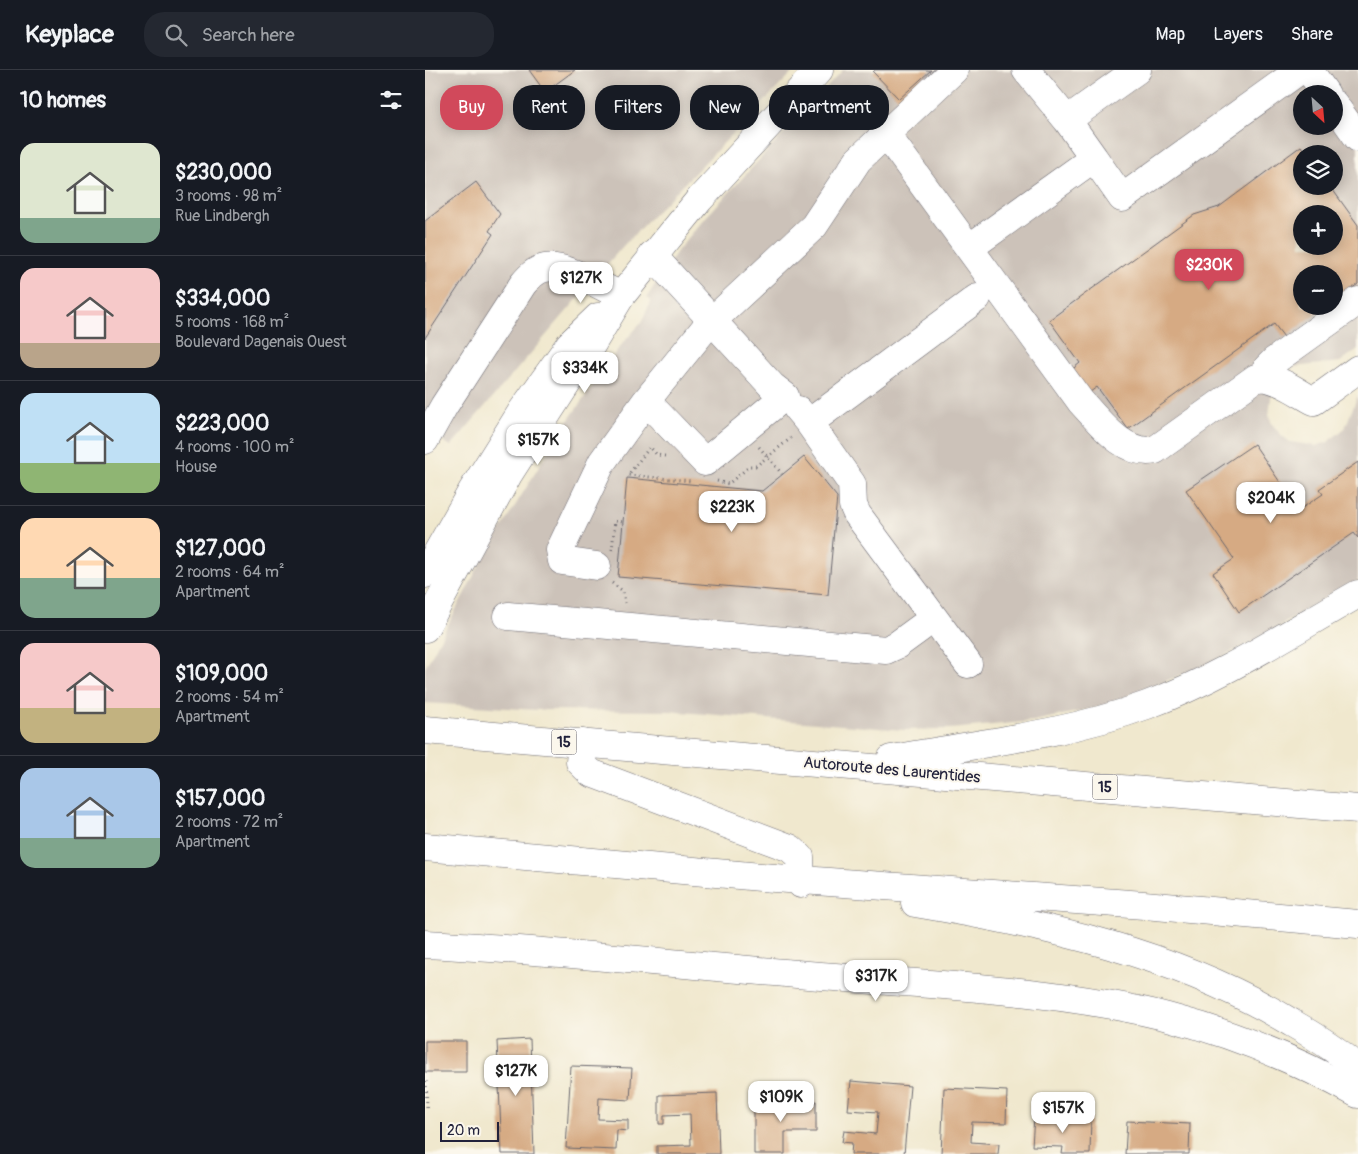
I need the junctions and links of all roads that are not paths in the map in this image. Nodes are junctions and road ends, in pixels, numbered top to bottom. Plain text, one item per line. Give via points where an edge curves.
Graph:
1 (819, 70) edge
2 (954, 70) edge
3 (1026, 70) edge
4 (1137, 70) edge
5 (1300, 70) edge
6 (1309, 70) edge
7 (1320, 85) edge
8 (1343, 117) edge
9 (1067, 120) junction
10 (886, 134) junction
11 (1358, 138) edge
12 (1094, 158) junction
13 (969, 248) junction
14 (653, 256) junction
15 (621, 296) junction
16 (977, 298) dead end
17 (1358, 301) edge
18 (713, 320) junction
19 (1358, 369) edge
20 (1263, 376) junction
21 (785, 396) junction
22 (646, 401) junction
23 (801, 430) junction
24 (425, 440) edge
25 (606, 567) road end
26 (425, 574) edge
27 (1358, 594) edge
28 (508, 616) dead end
29 (934, 618) junction
30 (425, 628) edge
31 (968, 664) dead end
32 (425, 730) edge
33 (582, 743) junction
34 (852, 766) junction
35 (1358, 809) edge
36 (425, 847) edge
37 (802, 882) junction
38 (1358, 924) edge
39 (425, 944) edge
40 (1358, 1068) edge
41 (1358, 1094) edge

1 - 14 main road via 721,176
2 - 10 main road
3 - 9 main road
4 - 9 main road
5 - 12 main road via 1122,198
6 - 7 main road
8 - 11 main road
9 - 12 main road
10 - 13 main road
10 - 18 main road via 858,160 813,226
12 - 13 main road
13 - 20 main road via 1081,402 1114,435 1135,449 1155,450 1255,378
14 - 15 main road
14 - 18 main road
15 - 24 main road via 559,269 543,268 529,277
15 - 26 main road via 570,344 549,372 497,451
15 - 30 main road via 508,475
16 - 23 main road
17 - 20 main road via 1274,361
18 - 21 main road via 772,386
18 - 22 main road
19 - 20 main road via 1314,401
21 - 22 main road via 705,462
21 - 23 main road
22 - 25 main road via 602,462 560,550 562,561
23 - 29 main road via 852,484 857,514
27 - 34 main road via 1227,669 1147,705 1094,722 1042,733
28 - 29 main road via 886,650
29 - 31 main road
32 - 33 main road, Autoroute des Laurentides / 15
33 - 34 main road, Autoroute des Laurentides / 15
33 - 37 main road via 580,762 591,773 790,848 799,857
34 - 35 main road, Autoroute des Laurentides / 15
36 - 37 main road
37 - 38 main road via 1144,905
37 - 40 main road via 1031,924 1166,962 1268,1008 1342,1054
39 - 41 main road via 965,988 1085,1001 1168,1017 1219,1033 1298,1063

